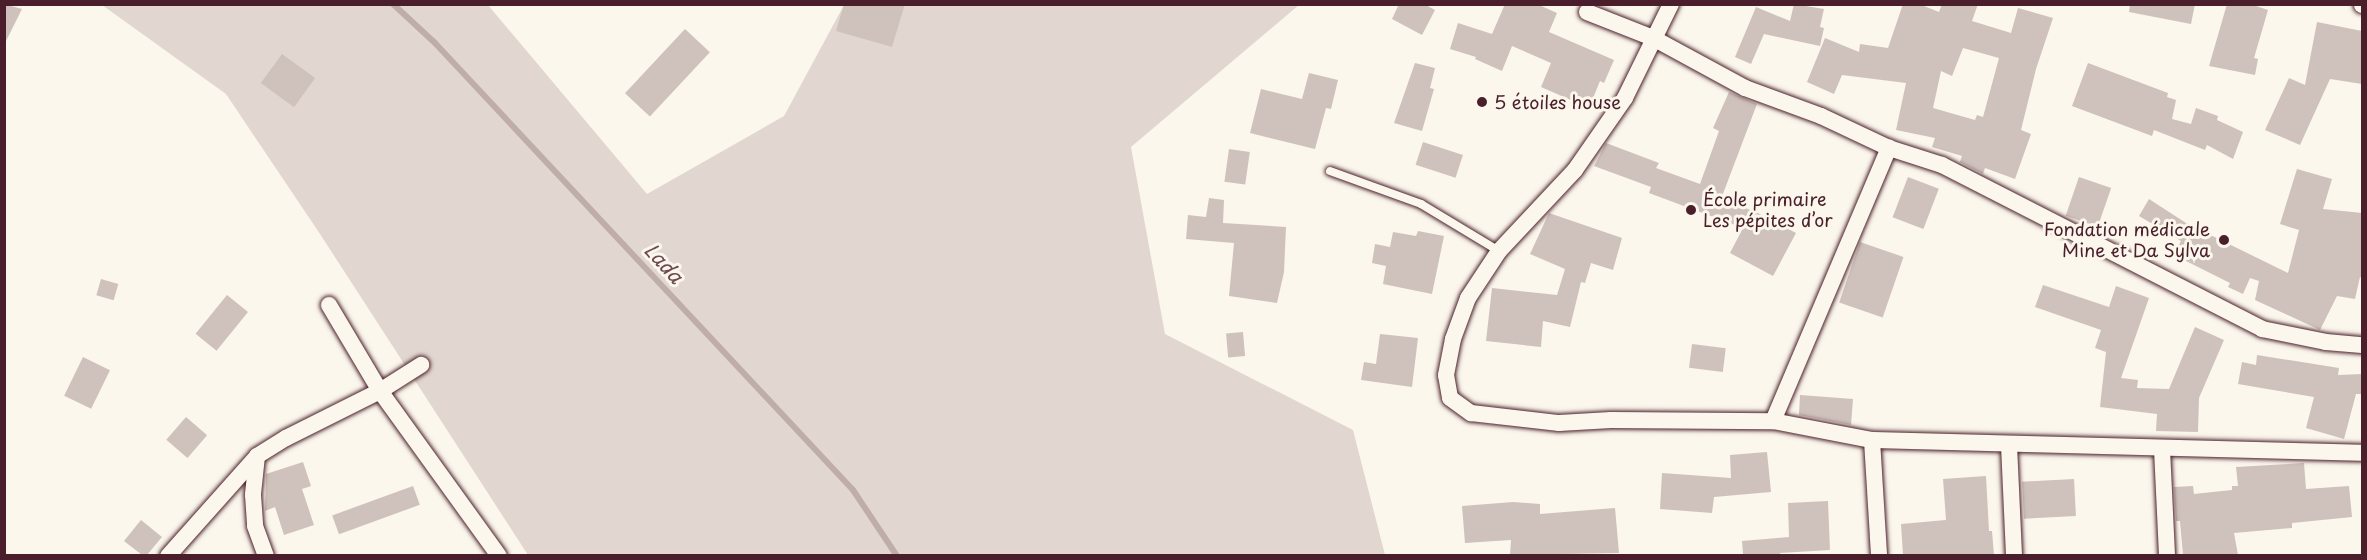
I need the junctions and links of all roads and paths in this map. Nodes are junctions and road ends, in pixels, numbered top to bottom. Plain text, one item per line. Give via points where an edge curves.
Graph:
1 (1671, 4) edge
2 (1587, 12) dead end
3 (1653, 38) junction
4 (1889, 148) junction
5 (1330, 171) dead end
6 (1499, 251) junction
7 (329, 305) dead end
8 (2362, 345) edge
9 (421, 365) dead end
10 (380, 391) junction
11 (1773, 421) junction
12 (1872, 440) junction
13 (2009, 445) junction
14 (2162, 448) junction
15 (2362, 453) edge
16 (257, 456) junction
17 (168, 555) edge
18 (266, 555) edge
19 (499, 555) edge
20 (1880, 555) edge
21 (2014, 555) edge
22 (2167, 555) edge

1 - 3 street
2 - 3 street
3 - 4 street via 1745,88 1821,116
3 - 6 street via 1625,98 1575,170
4 - 8 street via 1942,165 2262,329
4 - 11 street
5 - 6 lane via 1421,204
6 - 11 street via 1468,298 1453,339 1446,375 1450,398 1472,413 1559,423
7 - 10 street
9 - 10 street
10 - 16 street
10 - 19 street
11 - 12 street
12 - 13 street
12 - 20 street
13 - 14 street
13 - 21 street
14 - 15 street
14 - 22 street
16 - 17 street
16 - 18 street via 255,526

